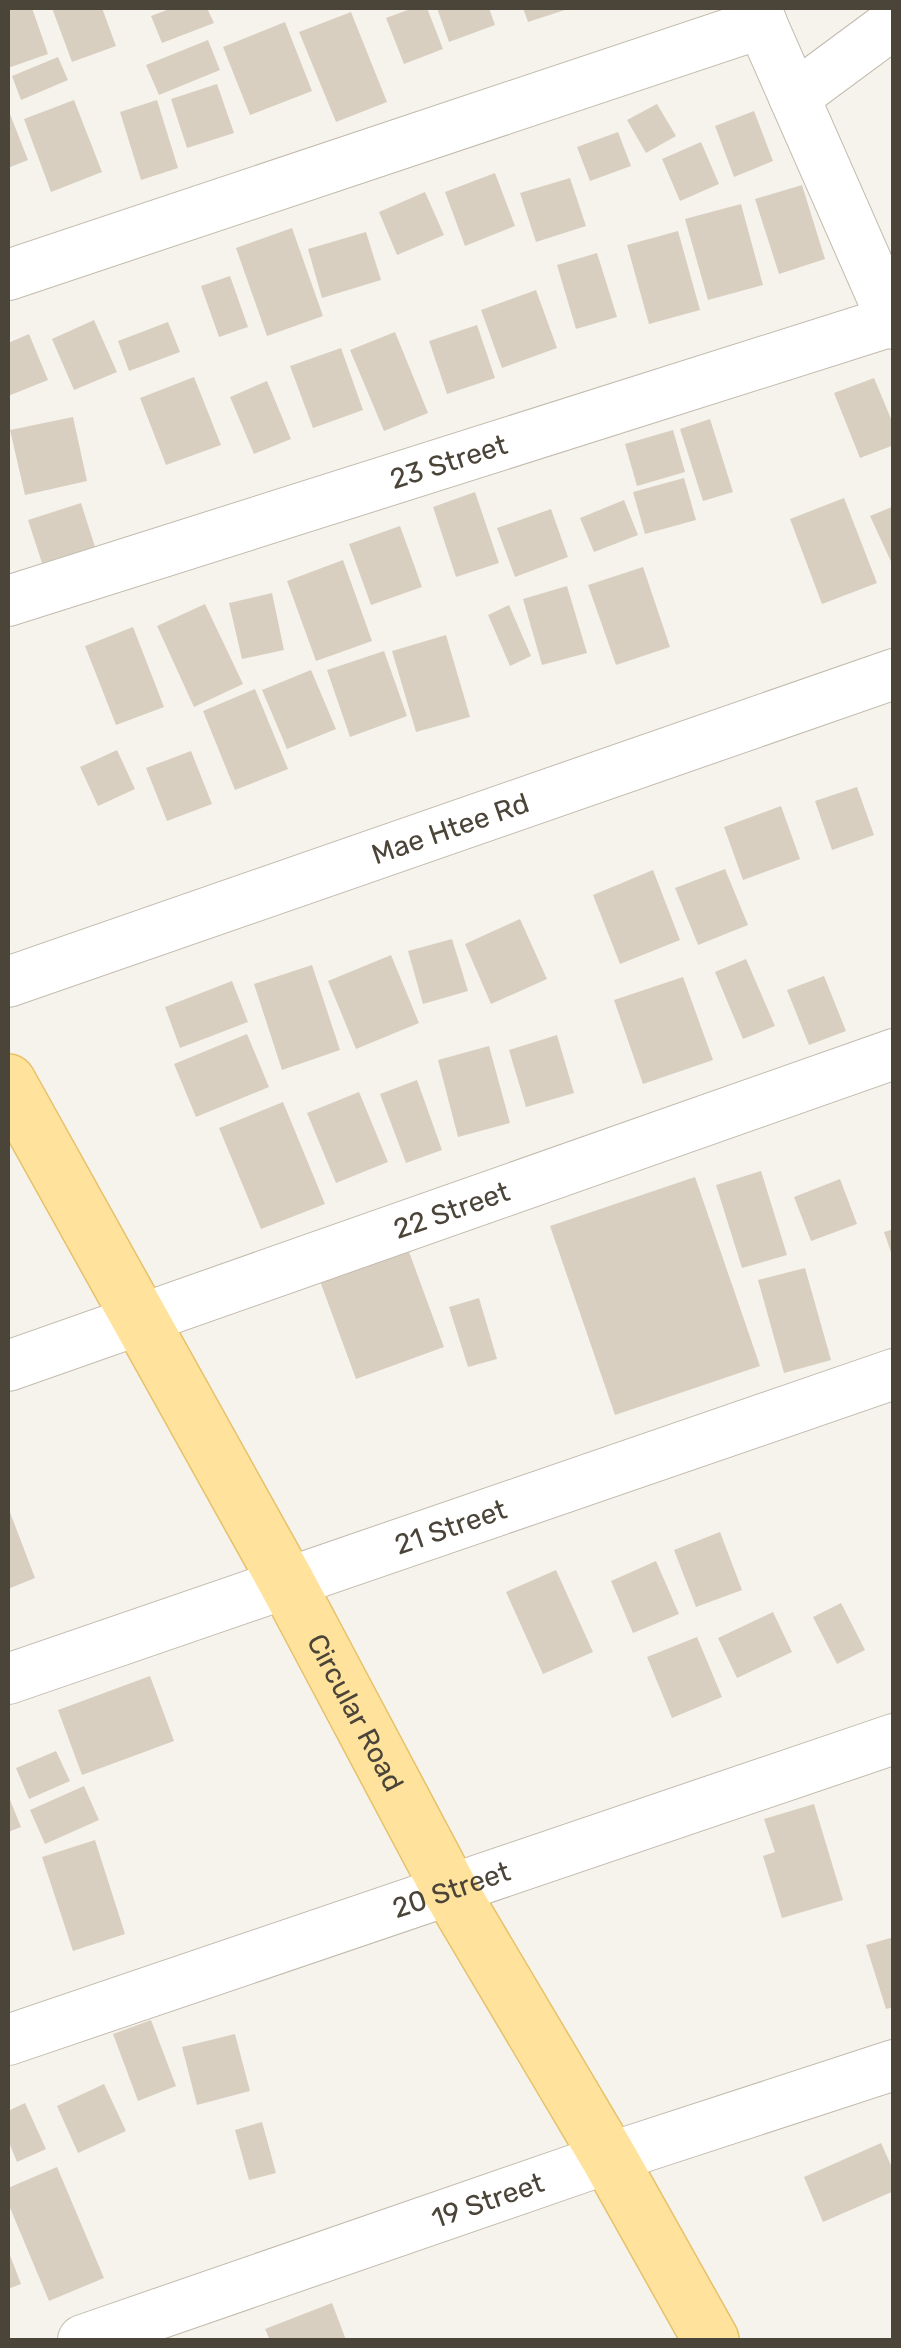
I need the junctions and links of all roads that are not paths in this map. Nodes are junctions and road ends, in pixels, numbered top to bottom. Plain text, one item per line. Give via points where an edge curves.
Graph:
1 (758, 15) edge
2 (894, 23) edge
3 (794, 97) junction
4 (8, 275) edge
5 (893, 322) edge
6 (8, 602) edge
7 (894, 674) edge
8 (8, 982) edge
9 (894, 1054) edge
10 (8, 1082) edge
11 (138, 1323) junction
12 (8, 1366) edge
13 (894, 1374) edge
14 (288, 1583) junction
15 (8, 1679) edge
16 (894, 1739) edge
17 (450, 1890) junction
18 (8, 2040) edge
19 (894, 2065) edge
20 (610, 2158) junction
21 (83, 2340) edge
22 (711, 2340) edge

1 - 3 street
1 - 4 street
2 - 3 street
3 - 5 street
5 - 6 street, 23 Street
7 - 8 street, Mae Htee Rd
9 - 11 street, 22 Street
10 - 11 main road, Circular Road
11 - 12 street, 22 Street
11 - 14 main road, Circular Road
13 - 14 street, 21 Street
14 - 15 street, 21 Street
14 - 17 main road, Circular Road
16 - 17 street, 20 Street
17 - 18 street, 20 Street
17 - 20 main road, Circular Road
19 - 20 street, 19 Street
20 - 21 street, 19 Street
20 - 22 main road, Circular Road

